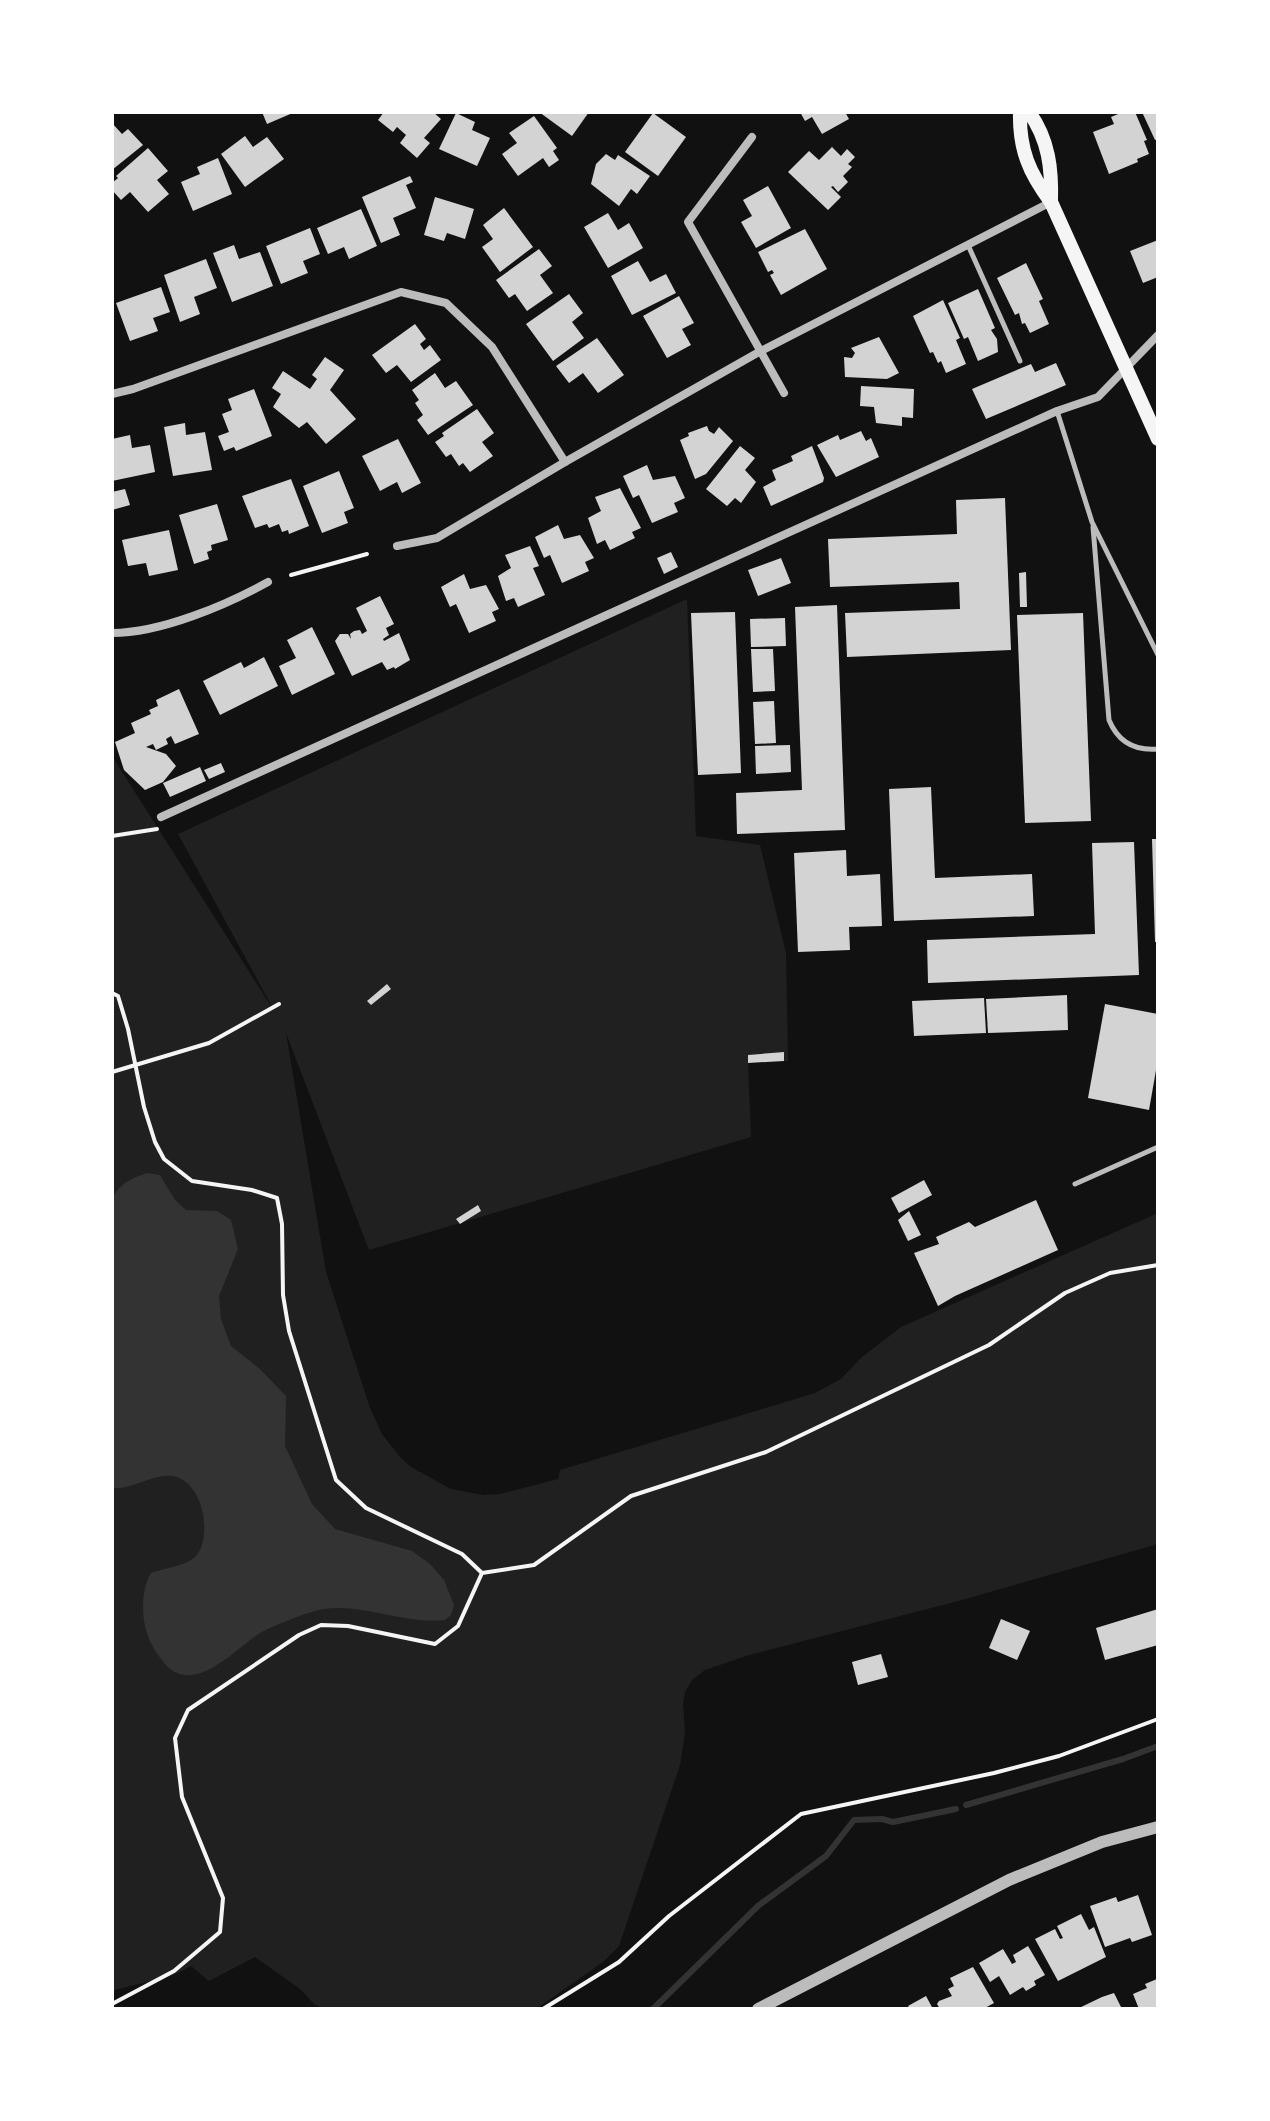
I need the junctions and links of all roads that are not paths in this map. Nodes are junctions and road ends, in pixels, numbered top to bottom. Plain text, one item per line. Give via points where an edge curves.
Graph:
1 (1020, 112) edge
2 (1029, 112) edge
3 (752, 137) dead end
4 (1051, 202) junction
5 (968, 245) junction
6 (1158, 335) edge
7 (759, 352) junction
8 (1020, 361) dead end
9 (1126, 368) junction
10 (784, 393) dead end
11 (112, 394) edge
12 (1057, 411) junction
13 (1158, 439) edge
14 (565, 462) junction
15 (1092, 522) junction
16 (397, 546) dead end
17 (268, 582) dead end
18 (112, 633) edge
19 (1158, 655) edge
20 (1158, 749) edge
21 (161, 817) dead end
22 (1158, 1147) edge
23 (1075, 1184) dead end
24 (1158, 1827) edge
25 (758, 2009) edge

1 - 4 main road via 1019,134 1032,176
2 - 4 main road via 1052,169
3 - 7 street via 688,222
4 - 5 street
4 - 9 main road
5 - 7 street
5 - 8 lane
6 - 9 street
7 - 10 street
7 - 14 street
9 - 12 street via 1098,397
9 - 13 main road
11 - 14 street via 401,292 446,303 492,347
12 - 15 lane
12 - 21 street
14 - 16 street via 437,538
15 - 19 lane
15 - 20 lane via 1109,720 1123,742
17 - 18 street via 232,602 135,633
22 - 23 lane
24 - 25 street via 1102,1842 1009,1880

